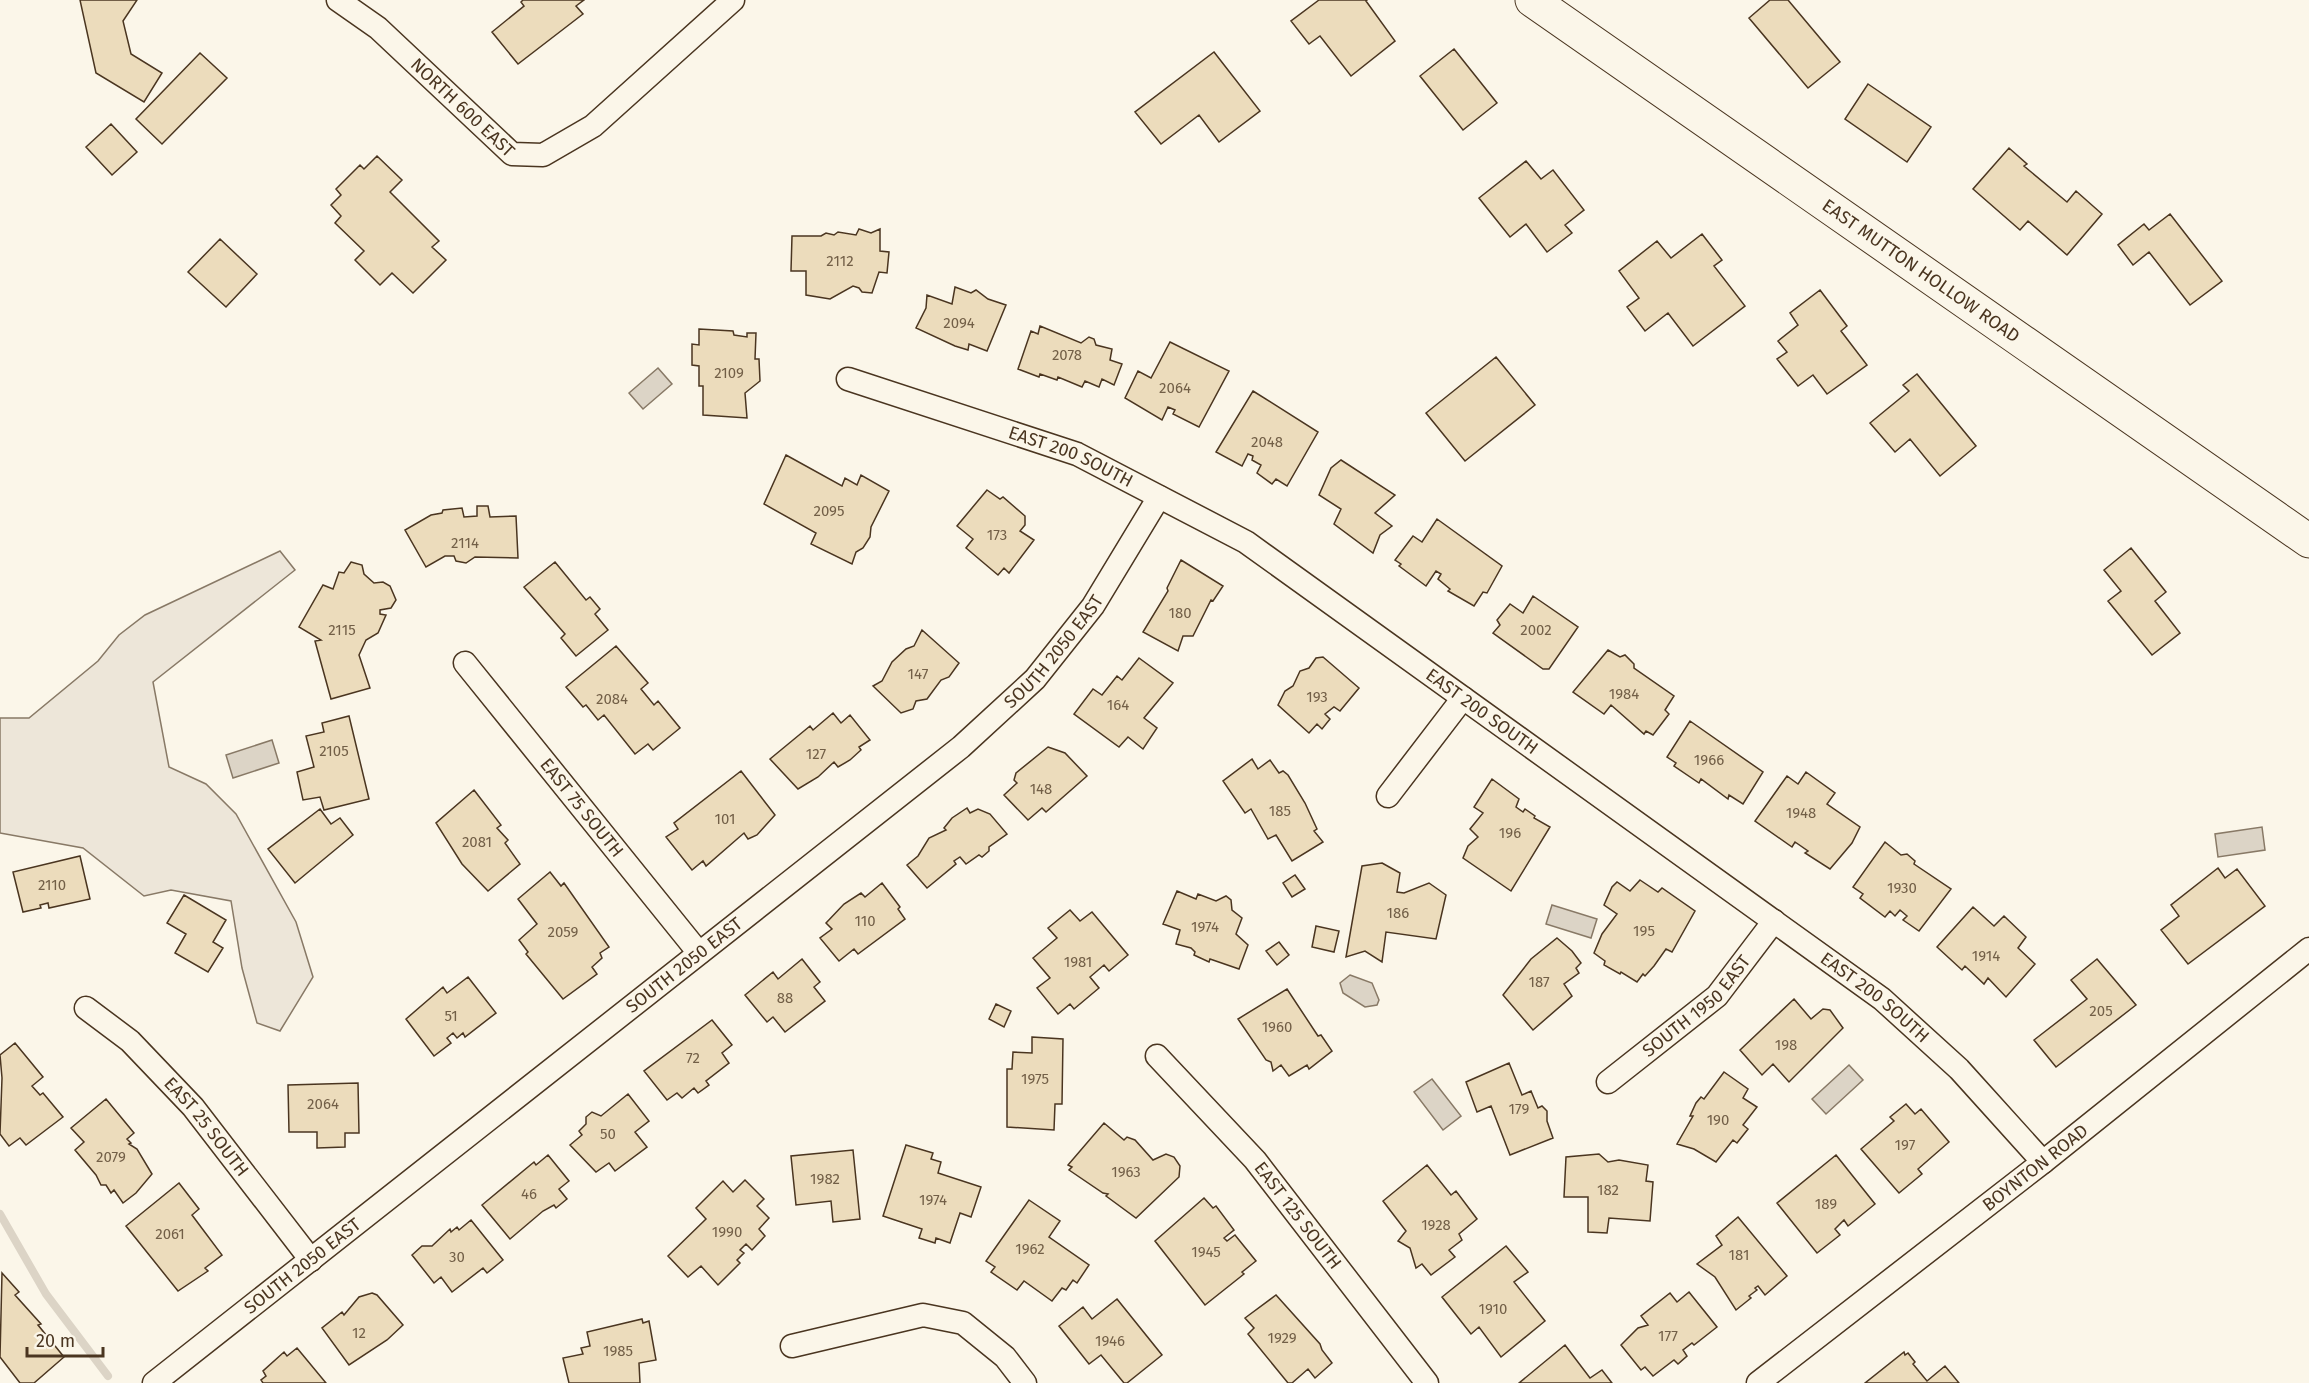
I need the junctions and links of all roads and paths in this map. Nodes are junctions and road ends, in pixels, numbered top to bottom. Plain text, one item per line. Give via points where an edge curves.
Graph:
1 (338, 0) edge
2 (733, 0) edge
3 (1532, 0) edge
4 (848, 379) dead end
5 (1159, 497) junction
6 (2309, 542) edge
7 (465, 663) dead end
8 (1463, 698) junction
9 (1388, 796) dead end
10 (1774, 921) junction
11 (2309, 949) edge
12 (699, 953) junction
13 (86, 1008) dead end
14 (1157, 1056) dead end
15 (1608, 1082) dead end
16 (2043, 1162) junction
17 (311, 1260) junction
18 (792, 1346) dead end
19 (1770, 1379) edge
20 (154, 1383) edge
21 (1025, 1383) edge
22 (1427, 1383) edge

1 - 2 street, NORTH 600 EAST via 378,28 512,154 543,155 592,126
3 - 6 street, EAST MUTTON HOLLOW ROAD
4 - 5 street, EAST 200 SOUTH via 1077,454
5 - 8 street, EAST 200 SOUTH via 1246,542
5 - 12 street, SOUTH 2050 EAST via 1093,606 1035,680 961,747
7 - 12 street, EAST 75 SOUTH
8 - 9 street
8 - 10 street, EAST 200 SOUTH
10 - 15 street, SOUTH 1950 EAST via 1718,996
10 - 16 street, EAST 200 SOUTH via 1882,999 1959,1069
11 - 16 street, BOYNTON ROAD
12 - 17 street, SOUTH 2050 EAST
13 - 17 street, EAST 25 SOUTH via 130,1041 193,1107
14 - 22 street, EAST 125 SOUTH via 1255,1160
16 - 19 street, BOYNTON ROAD
17 - 20 street, SOUTH 2050 EAST
18 - 21 street via 923,1315 963,1323 1005,1357

